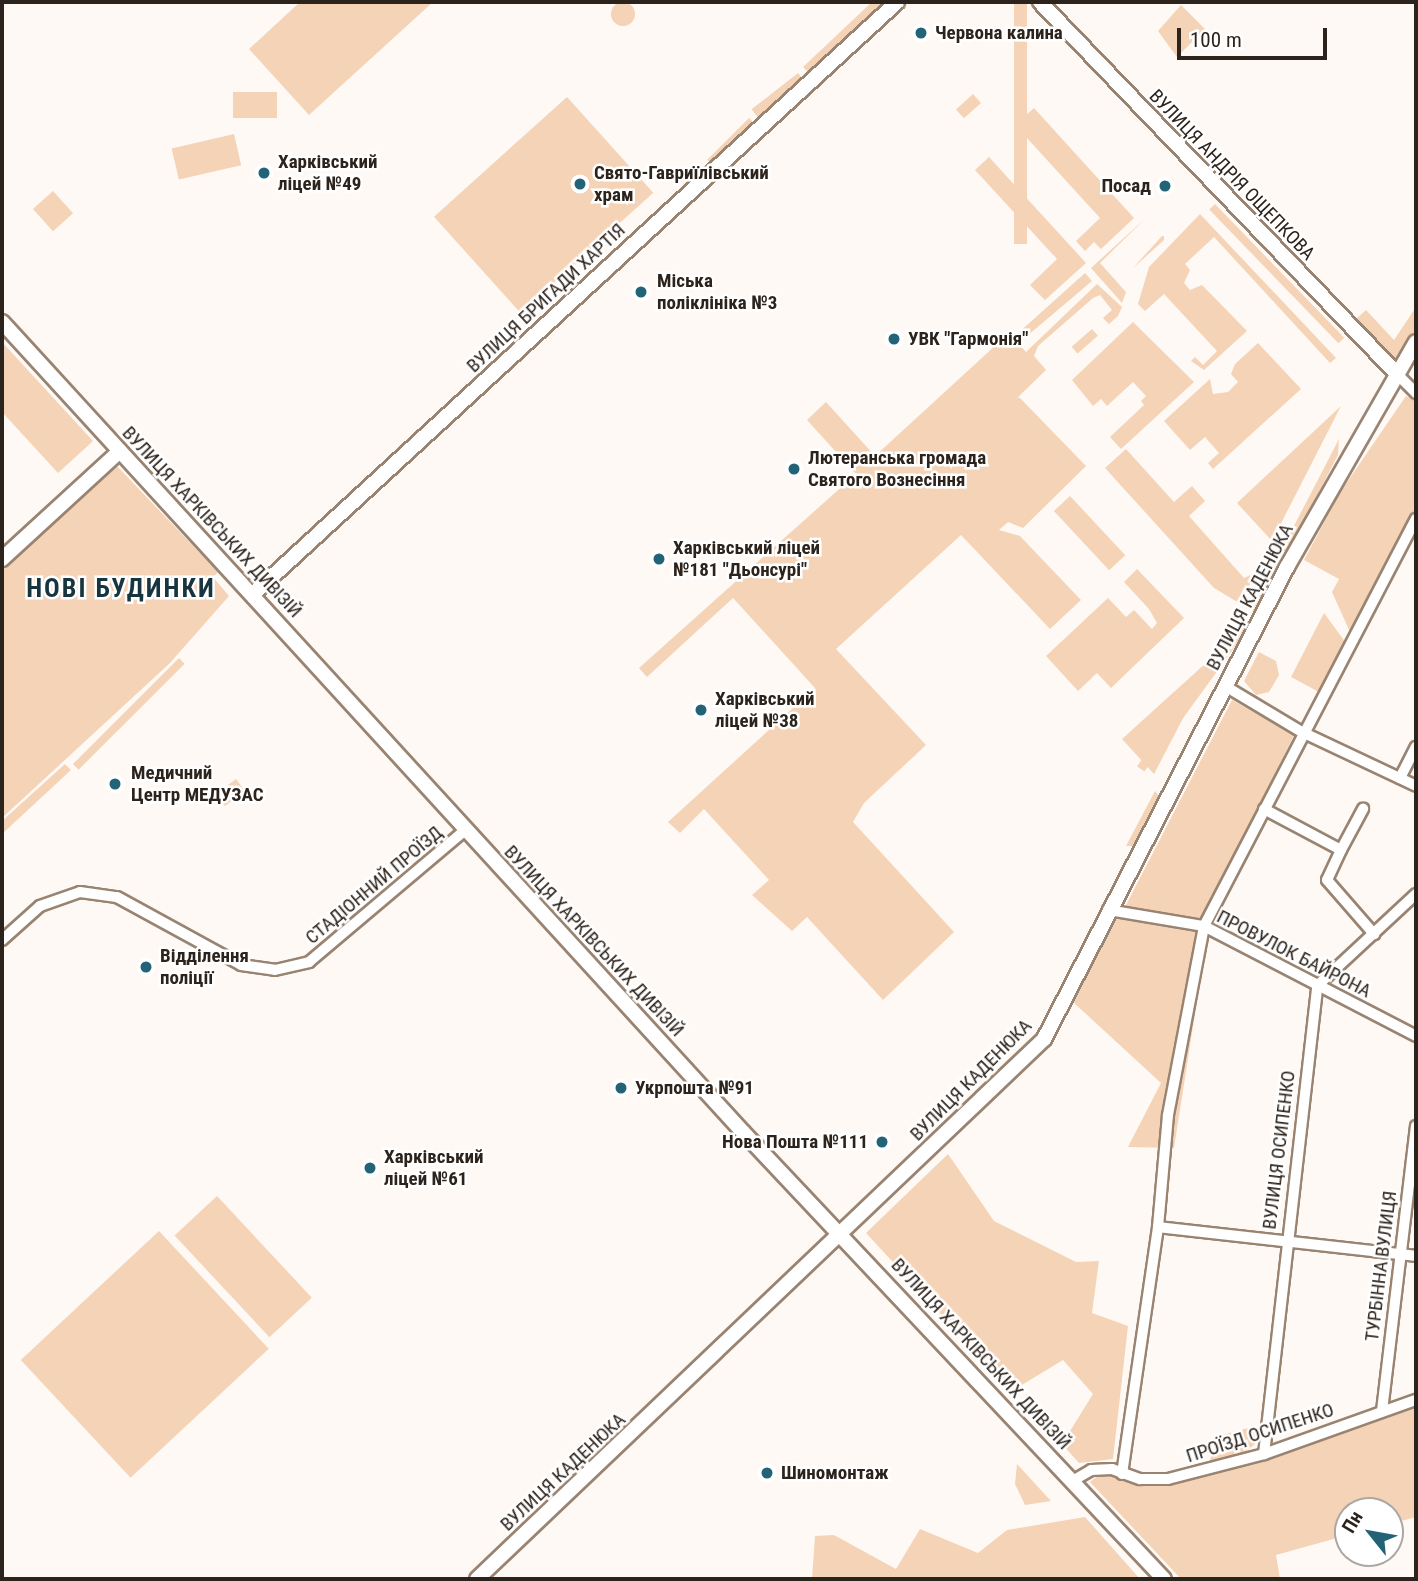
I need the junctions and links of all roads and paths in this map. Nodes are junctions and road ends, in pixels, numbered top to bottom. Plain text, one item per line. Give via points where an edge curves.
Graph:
1 (897, 2) edge
2 (1040, 2) edge
3 (2, 322) edge
4 (1416, 342) edge
5 (1397, 374) junction
6 (1416, 393) edge
7 (120, 451) junction
8 (1416, 519) edge
9 (2, 559) edge
10 (252, 595) junction
11 (1225, 686) junction
12 (1302, 732) junction
13 (1416, 747) edge
14 (1400, 778) junction
15 (1416, 786) edge
16 (1363, 808) dead end
17 (1264, 809) junction
18 (465, 830) junction
19 (1340, 850) junction
20 (1416, 894) edge
21 (1108, 910) junction
22 (1204, 926) junction
23 (1374, 934) junction
24 (2, 940) edge
25 (1317, 986) junction
26 (1416, 1037) edge
27 (1416, 1126) edge
28 (1158, 1227) junction
29 (841, 1235) junction
30 (1285, 1240) junction
31 (1400, 1254) junction
32 (1416, 1256) edge
33 (1416, 1401) edge
34 (1382, 1411) junction
35 (1264, 1454) junction
36 (1122, 1474) junction
37 (1074, 1480) junction
38 (477, 1579) edge
39 (1164, 1579) edge

1 - 10 street, ВУЛИЦЯ БРИГАДИ ХАРТІЯ
2 - 5 street, ВУЛИЦЯ АНДРІЯ ОЩЕПКОВА
3 - 7 street, ВУЛИЦЯ ХАРКІВСЬКИХ ДИВІЗІЙ
4 - 5 street, ВУЛИЦЯ КАДЕНЮКА
5 - 6 street
5 - 11 street, ВУЛИЦЯ КАДЕНЮКА via 1332,482
7 - 9 street
7 - 10 street, ВУЛИЦЯ ХАРКІВСЬКИХ ДИВІЗІЙ
8 - 12 street
10 - 18 street, ВУЛИЦЯ ХАРКІВСЬКИХ ДИВІЗІЙ
11 - 12 street
11 - 21 street, ВУЛИЦЯ КАДЕНЮКА
12 - 14 street
12 - 17 street
13 - 14 street
14 - 15 street
16 - 19 street
17 - 19 street
17 - 22 street
18 - 24 street, СТАДІОННИЙ ПРОЇЗД via 309,962 275,970 241,965 117,897 80,892 40,906
18 - 29 street, ВУЛИЦЯ ХАРКІВСЬКИХ ДИВІЗІЙ
19 - 23 street via 1327,880
20 - 23 street
21 - 22 street, ПРОВУЛОК БАЙРОНА
21 - 29 street, ВУЛИЦЯ КАДЕНЮКА via 1044,1039
22 - 25 street, ПРОВУЛОК БАЙРОНА
22 - 28 street via 1168,1115
23 - 25 street
25 - 26 street, ПРОВУЛОК БАЙРОНА
25 - 30 street, ВУЛИЦЯ ОСИПЕНКО
27 - 31 street, ТУРБІННА ВУЛИЦЯ
28 - 30 street
28 - 36 street
29 - 37 street, ВУЛИЦЯ ХАРКІВСЬКИХ ДИВІЗІЙ
29 - 38 street, ВУЛИЦЯ КАДЕНЮКА
30 - 31 street
30 - 35 street, ВУЛИЦЯ ОСИПЕНКО
31 - 32 street
31 - 34 street, ТУРБІННА ВУЛИЦЯ
33 - 34 street, ПРОЇЗД ОСИПЕНКО
34 - 35 street, ПРОЇЗД ОСИПЕНКО
35 - 36 street, ПРОЇЗД ОСИПЕНКО via 1168,1479
36 - 37 street, ПРОЇЗД ОСИПЕНКО via 1098,1469
37 - 39 street, ВУЛИЦЯ ХАРКІВСЬКИХ ДИВІЗІЙ

